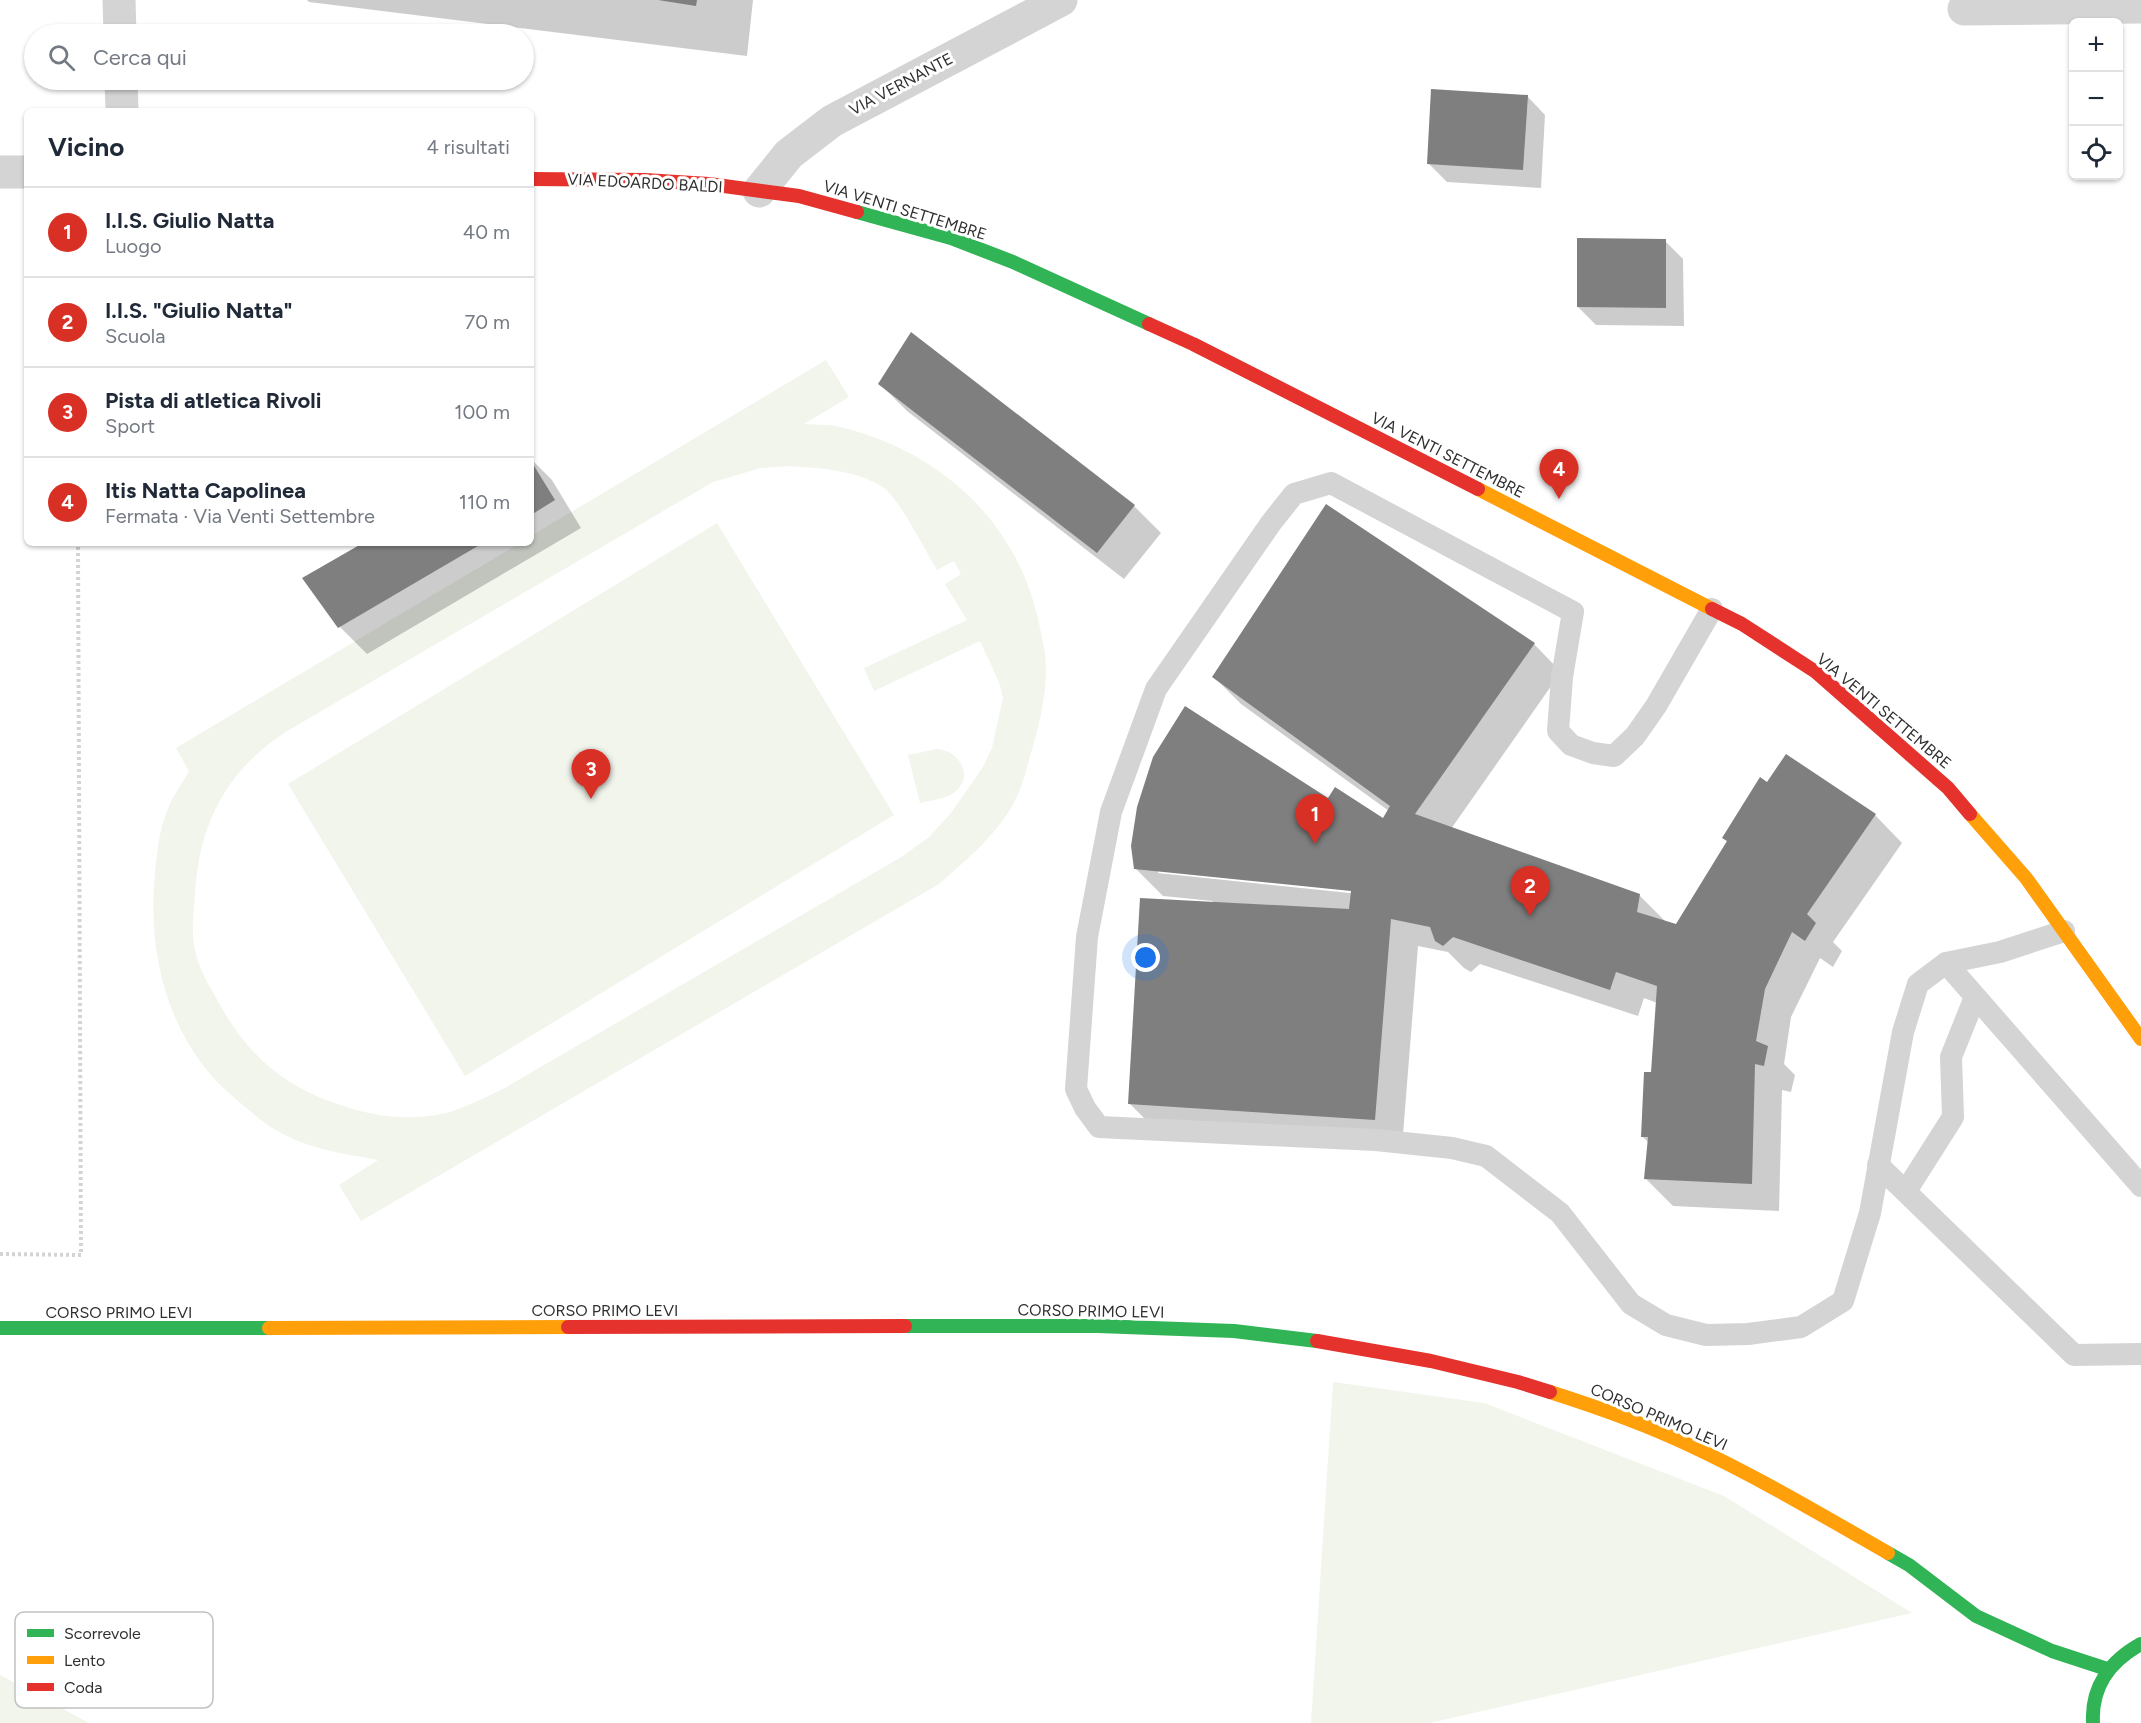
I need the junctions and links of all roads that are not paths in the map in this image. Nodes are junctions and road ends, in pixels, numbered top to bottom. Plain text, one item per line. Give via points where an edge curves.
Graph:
1 (119, 0) edge
2 (1061, 0) edge
3 (2141, 7) edge
4 (1964, 9) dead end
5 (120, 24) edge
6 (121, 90) edge
7 (122, 108) edge
8 (0, 172) edge
9 (24, 172) edge
10 (534, 179) edge
11 (759, 191) junction
12 (1712, 609) junction
13 (2064, 932) junction
14 (1946, 963) junction
15 (1975, 997) junction
16 (2141, 1039) edge
17 (1878, 1165) junction
18 (2141, 1186) edge
19 (1906, 1191) junction
20 (0, 1328) edge
21 (2141, 1354) edge
22 (2141, 1644) edge
23 (2107, 1669) junction
24 (2093, 1723) edge

1 - 5 street
2 - 11 street, VIA VERNANTE via 832,121 789,154
3 - 4 street
6 - 7 street
8 - 9 street
10 - 11 main road, VIA EDOARDO BALDI via 645,180
11 - 12 main road, VIA VENTI SETTEMBRE via 799,196 874,215 1013,262 1193,344
12 - 13 main road, VIA VENTI SETTEMBRE via 1816,672 1948,788 2026,878
12 - 17 lane via 1635,736 1614,756 1593,753 1571,745 1558,731 1573,612 1331,483 1294,494 1156,690 1111,812 1087,937 1076,1089 1099,1126 1376,1140 1452,1148 1486,1156 1560,1213 1631,1304 1666,1325 1706,1335 1801,1326 1843,1301 1870,1212
13 - 14 lane via 2000,952
13 - 16 main road, VIA VENTI SETTEMBRE
14 - 15 lane
14 - 17 lane via 1918,984 1903,1032
15 - 18 lane
15 - 19 lane via 1951,1057 1953,1117
17 - 19 lane
19 - 21 lane via 2074,1355
20 - 23 main road, CORSO PRIMO LEVI via 1098,1326 1234,1331 1330,1341 1518,1382 1656,1430 1774,1486 1840,1524 1909,1565 1976,1616 2052,1651
22 - 23 main road via 2125,1651
23 - 24 main road via 2096,1691

